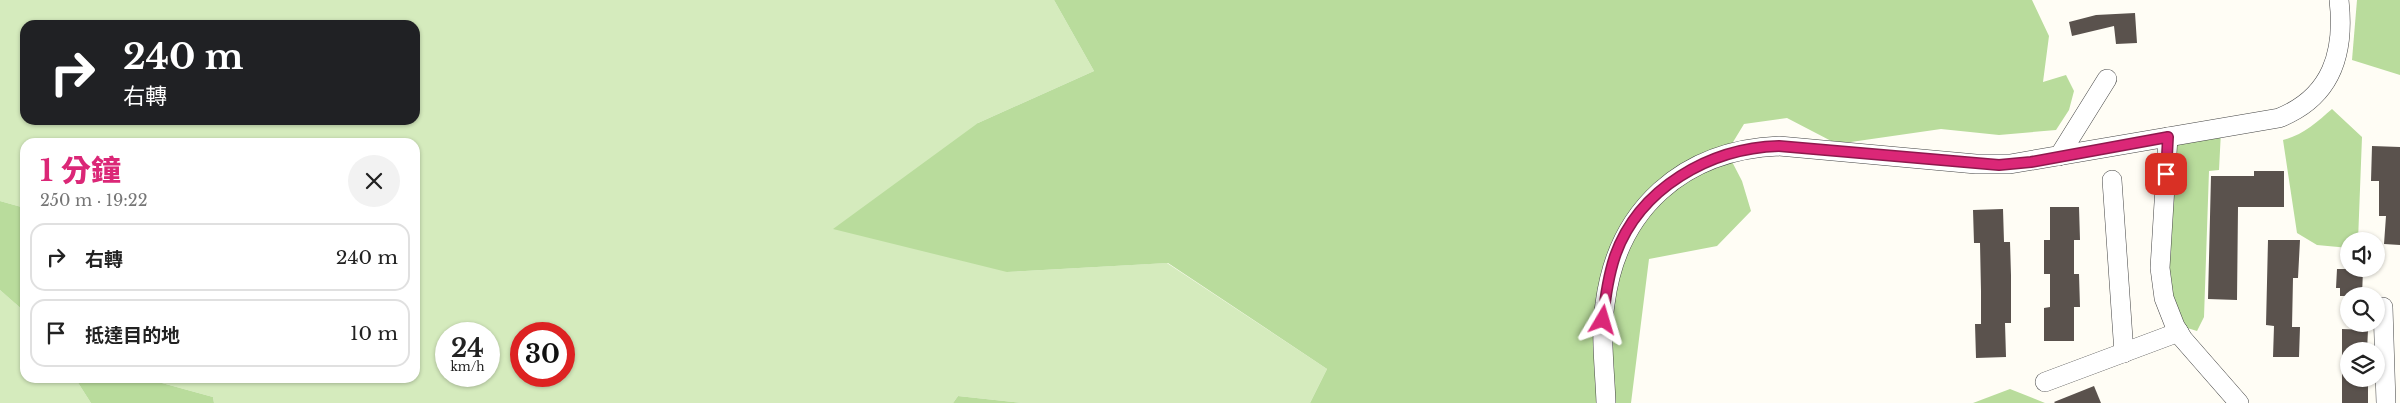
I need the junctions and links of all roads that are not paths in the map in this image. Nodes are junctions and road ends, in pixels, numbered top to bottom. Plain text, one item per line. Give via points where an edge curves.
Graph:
1 (2340, 0) edge
2 (2107, 79) dead end
3 (2168, 137) junction
4 (2059, 156) junction
5 (2112, 180) dead end
6 (2179, 332) junction
7 (2383, 332) edge
8 (2124, 352) junction
9 (2046, 382) dead end
10 (1606, 403) edge
11 (2239, 403) edge
12 (2386, 403) edge

1 - 3 street via 2341,38 2336,62 2321,87 2304,104 2289,114 2272,119
2 - 4 street
3 - 4 street
3 - 6 street via 2160,268 2164,298
4 - 10 street via 1988,165 1779,146 1738,151 1698,166 1669,184 1642,209 1615,255 1603,320
5 - 8 street
6 - 8 street
6 - 11 street
7 - 12 street
8 - 9 street

